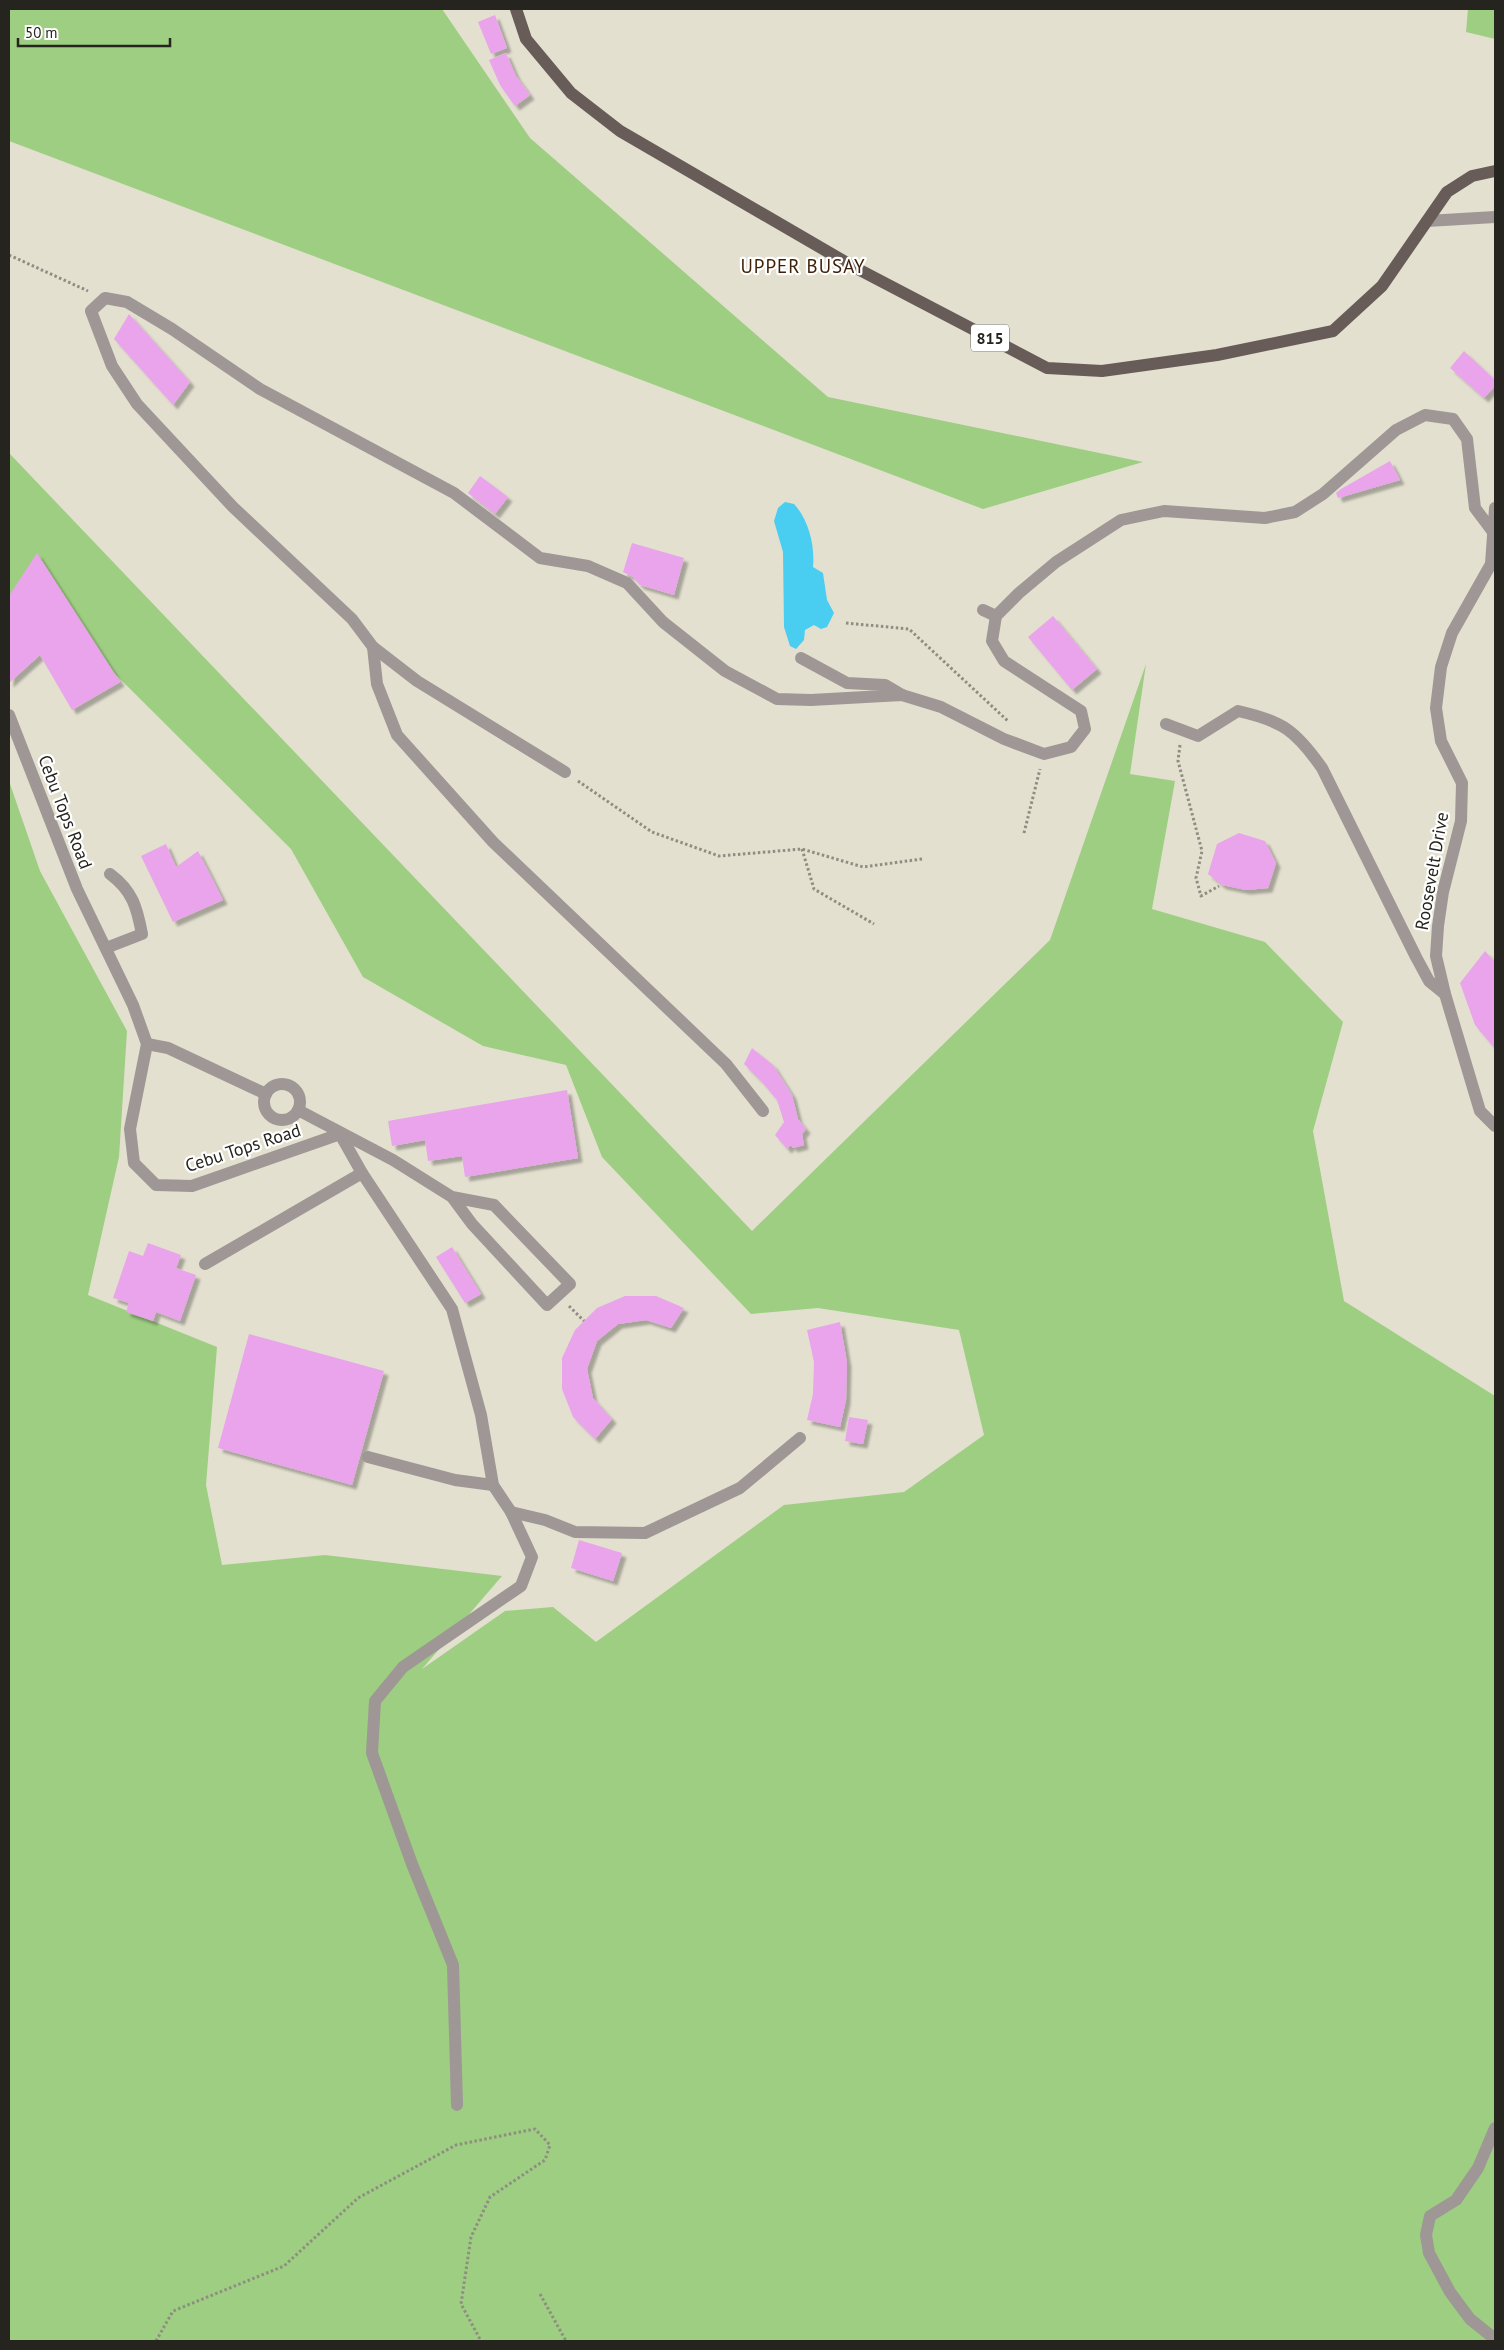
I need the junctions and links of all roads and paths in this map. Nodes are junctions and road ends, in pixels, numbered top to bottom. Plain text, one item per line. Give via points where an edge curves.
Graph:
1 (516, 9) edge
2 (1495, 172) edge
3 (1495, 217) edge
4 (1427, 221) junction
5 (9, 255) edge
6 (105, 298) junction
7 (1495, 508) edge
8 (1493, 532) junction
9 (983, 610) dead end
10 (996, 616) junction
11 (846, 623) dead end
12 (372, 647) junction
13 (801, 658) dead end
14 (902, 695) junction
15 (9, 715) edge
16 (1166, 724) dead end
17 (1182, 730) junction
18 (1004, 739) junction
19 (1044, 754) junction
20 (565, 772) joint
21 (1024, 834) dead end
22 (802, 849) junction
23 (922, 859) dead end
24 (110, 874) dead end
25 (1219, 886) dead end
26 (874, 924) dead end
27 (106, 948) junction
28 (1445, 994) junction
29 (148, 1044) junction
30 (266, 1094) junction
31 (298, 1110) junction
32 (764, 1111) dead end
33 (1495, 1126) edge
34 (340, 1134) junction
35 (362, 1173) junction
36 (452, 1197) junction
37 (205, 1264) dead end
38 (800, 1438) dead end
39 (368, 1457) dead end
40 (493, 1485) junction
41 (511, 1512) junction
42 (457, 2106) dead end
43 (1495, 2128) edge
44 (540, 2294) dead end
45 (1495, 2339) edge
46 (156, 2341) edge
47 (481, 2341) edge
48 (566, 2341) edge

1 - 4 main road, 815 via 526,39 570,93 620,131 854,267 1047,368 1102,372 1217,355 1333,331 1382,286
2 - 4 main road, 815 via 1472,176 1447,192
3 - 4 street
5 - 6 path
6 - 12 street via 91,311 112,366 137,404 233,507 352,619
6 - 14 street via 127,302 260,389 454,493 540,558 588,566 627,583 663,622 725,672 777,699
7 - 8 street, Roosevelt Drive
8 - 10 street via 1475,508 1467,439 1453,419 1425,416 1396,430 1323,494 1295,512 1265,518 1164,511 1121,520 1056,562
8 - 28 street, Roosevelt Drive via 1491,564 1452,633 1441,667 1436,708 1441,741 1462,783 1461,822 1438,926 1436,956
9 - 10 street
10 - 19 street via 992,641 1004,661 1081,711 1085,729 1071,747
11 - 18 path via 909,629 1012,725
12 - 20 street via 417,681
12 - 32 street via 377,684 397,735 493,842 691,1029 726,1064
13 - 14 street via 847,683 885,685
14 - 18 street via 941,707
15 - 27 street, Cebu Tops Road via 77,889
16 - 17 street
17 - 25 path via 1178,761 1202,851 1196,878 1201,896
17 - 28 street via 1198,736 1238,711 1264,717 1286,727 1306,745 1322,768 1429,981
18 - 19 street
19 - 21 path
20 - 22 path via 652,832 719,856
22 - 23 path via 863,867
22 - 26 path via 814,889
24 - 27 street via 121,882 136,904 142,934
27 - 29 street, Cebu Tops Road
28 - 33 street, Roosevelt Drive via 1480,1111
29 - 30 street via 168,1048
29 - 34 street, Cebu Tops Road via 130,1129 134,1163 156,1185 192,1186
30 - 31 street via 278,1085 294,1088 300,1102
30 - 31 street via 264,1104 274,1118 283,1120
31 - 34 street
34 - 35 street
34 - 36 street via 393,1160
35 - 37 street
35 - 40 street via 452,1309 481,1415
36 - 36 street via 472,1224 547,1305 570,1284 494,1205
38 - 41 street via 740,1488 645,1534 575,1532 545,1520
39 - 40 street via 455,1480
40 - 41 street
41 - 42 street via 532,1556 521,1586 403,1667 375,1701 372,1754 453,1965
43 - 45 street via 1478,2168 1456,2200 1430,2216 1426,2235 1429,2253 1450,2292 1470,2318
44 - 48 path
46 - 47 path via 173,2310 284,2266 358,2198 456,2145 535,2129 550,2145 545,2160 490,2197 470,2237 461,2304

